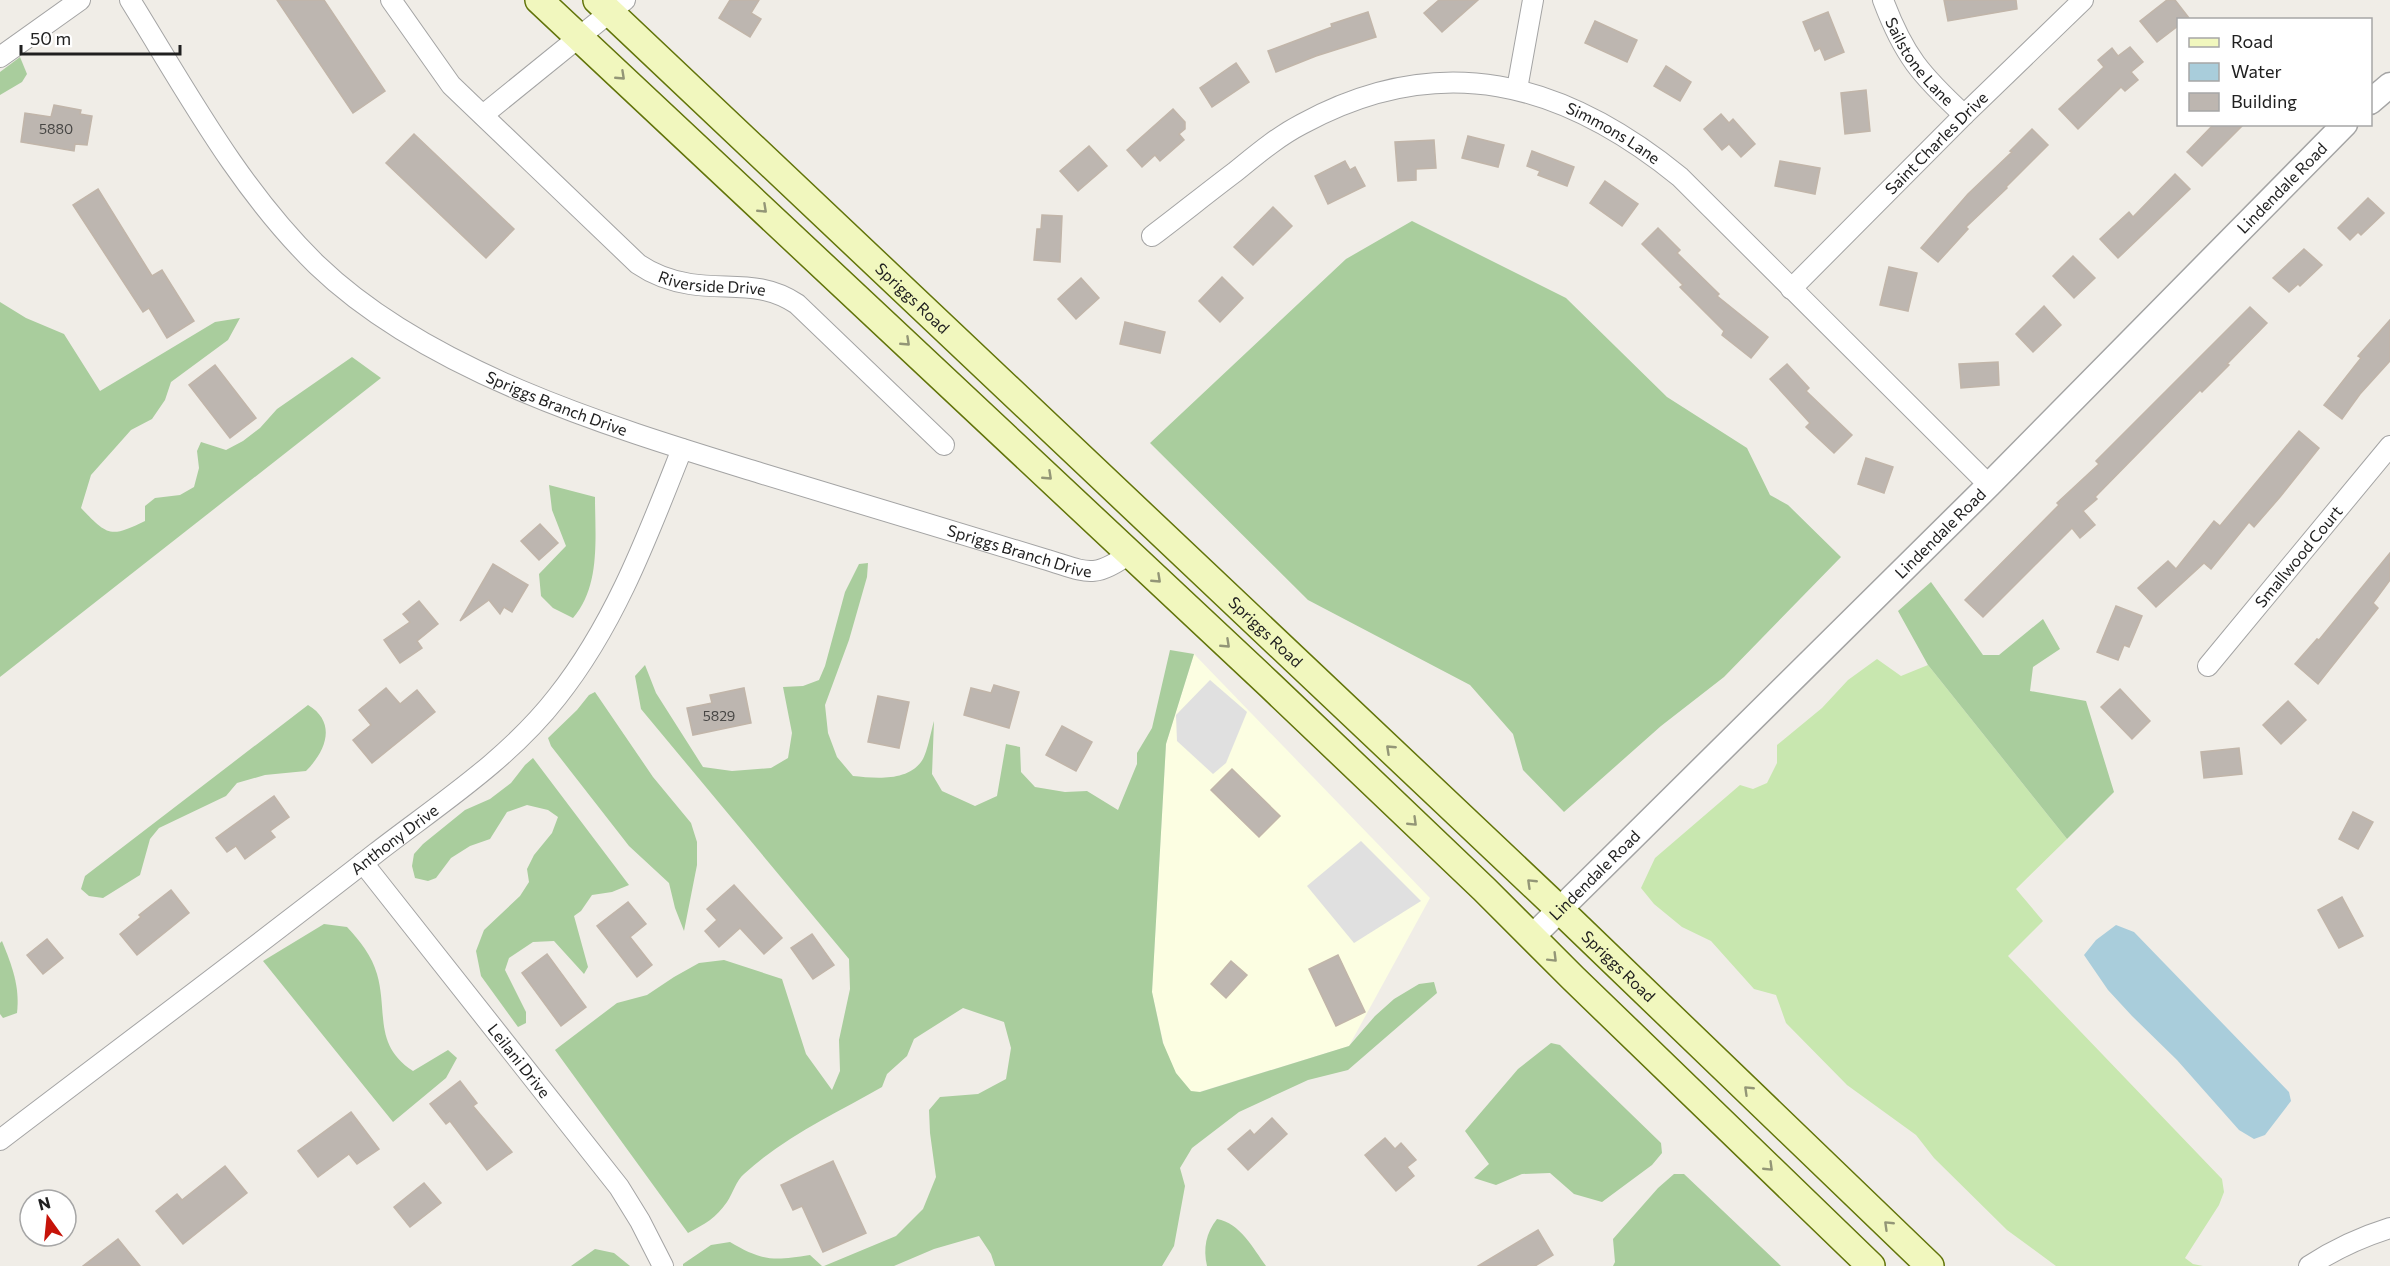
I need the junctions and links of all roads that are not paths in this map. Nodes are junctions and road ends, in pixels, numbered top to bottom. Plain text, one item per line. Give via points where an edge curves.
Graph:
1 (80, 0) edge
2 (130, 0) edge
3 (391, 0) edge
4 (539, 0) edge
5 (1533, 0) edge
6 (1883, 0) edge
7 (2083, 0) edge
8 (610, 4) edge
9 (578, 36) junction
10 (0, 57) edge
11 (2390, 85) edge
12 (1517, 89) junction
13 (2372, 100) edge
14 (483, 115) junction
15 (1964, 115) junction
16 (2343, 126) edge
17 (1152, 236) dead end
18 (1791, 289) junction
19 (944, 445) dead end
20 (2390, 446) edge
21 (682, 449) junction
22 (1989, 485) junction
23 (1130, 553) junction
24 (2208, 666) dead end
25 (363, 863) junction
26 (1560, 910) junction
27 (1532, 937) junction
28 (0, 1140) edge
29 (2390, 1228) edge
30 (663, 1266) edge
31 (1872, 1266) edge
32 (1930, 1266) edge
33 (2309, 1266) edge

1 - 10 street
2 - 21 street, Spriggs Branch Drive via 249,188 319,267 358,300 447,355 514,388
3 - 14 street, Riverside Drive via 444,77
4 - 9 main road
5 - 12 street
6 - 15 street, Sailstone Lane via 1912,61
7 - 15 street, Saint Charles Drive
8 - 9 street
26 -> 8 main road, Spriggs Road
9 - 14 street
9 -> 23 main road
11 - 13 street
12 - 17 street, Simmons Lane via 1449,81 1412,84 1340,105 1275,140
12 - 18 street, Simmons Lane via 1602,122 1646,149 1680,177
14 - 19 street, Riverside Drive via 638,264 679,282 750,287 787,297
15 - 18 street, Saint Charles Drive
16 - 22 street, Lindendale Road
18 - 22 street, Simmons Lane
20 - 24 street, Smallwood Court
21 - 23 street, Spriggs Branch Drive via 1075,568 1096,572
21 - 25 street, Anthony Drive via 612,613 558,697 495,760
22 - 26 street, Lindendale Road
23 -> 27 main road
25 - 28 street, Anthony Drive
25 - 30 street, Leilani Drive via 619,1187
26 - 27 street, Lindendale Road
32 -> 26 main road, Spriggs Road
27 -> 31 main road
29 - 33 street via 2368,1234

